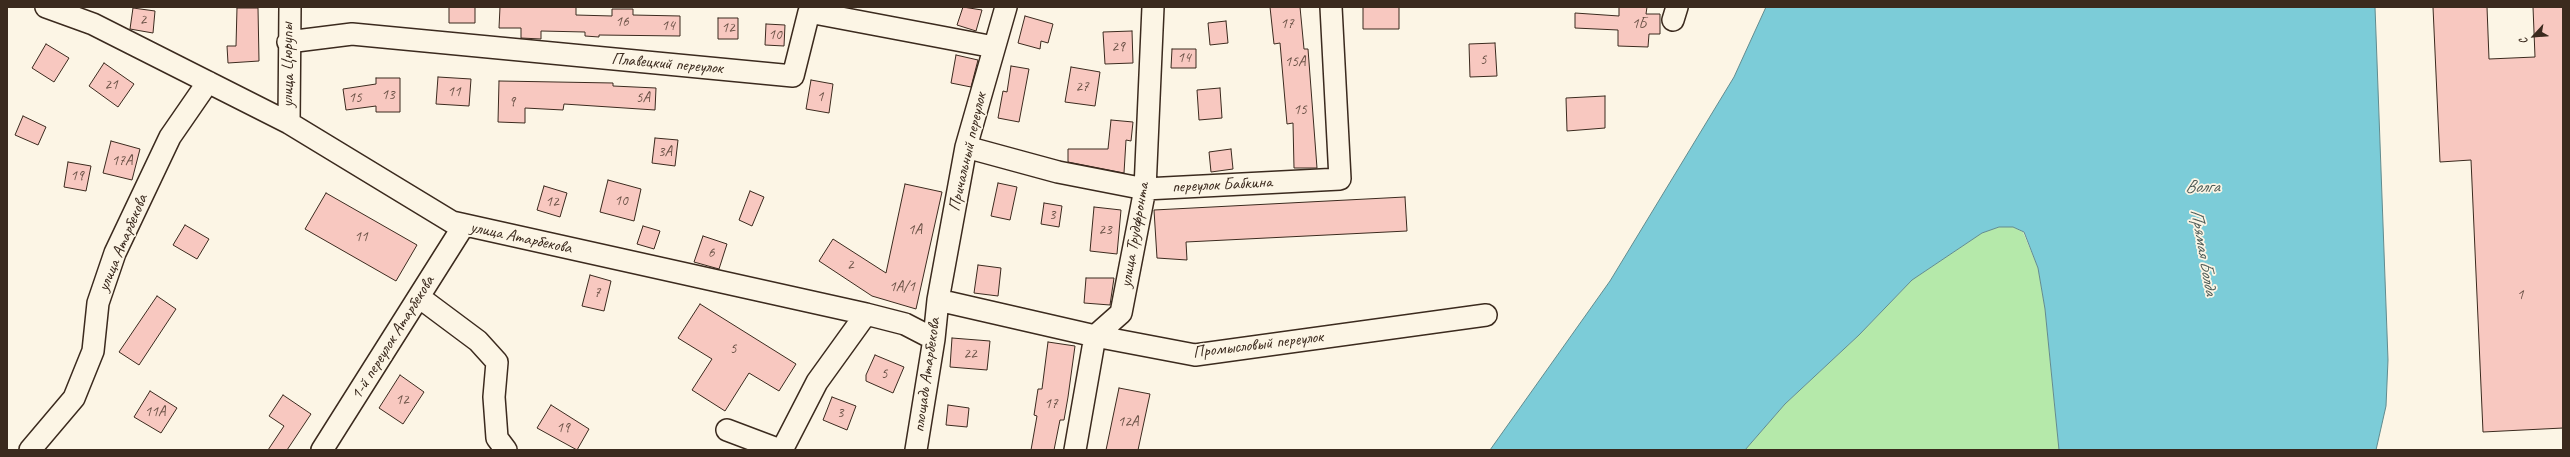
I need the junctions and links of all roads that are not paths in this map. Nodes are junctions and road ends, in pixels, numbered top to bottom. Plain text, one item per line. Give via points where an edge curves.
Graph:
1 (46, 7) edge
2 (290, 7) edge
3 (1006, 7) edge
4 (1153, 7) edge
5 (1331, 7) edge
6 (93, 16) edge
7 (288, 42) junction
8 (994, 48) junction
9 (208, 82) junction
10 (289, 123) junction
11 (966, 147) junction
12 (1145, 189) junction
13 (464, 225) junction
14 (419, 297) junction
15 (938, 300) junction
16 (866, 314) junction
17 (1486, 315) dead end
18 (1095, 336) junction
19 (934, 339) junction
20 (727, 430) dead end
21 (30, 450) edge
22 (322, 450) edge
23 (506, 450) edge
24 (781, 450) edge
25 (916, 450) edge
26 (1075, 450) edge

1 - 6 street, улица Атарбекова
2 - 7 street, улица Цюрупы
3 - 8 street, Причальный переулок
4 - 12 street, улица Трудфронта
5 - 12 street, переулок Бабкина via 1340,179
6 - 9 street, улица Атарбекова
7 - 8 street, Плавецкий переулок via 352,34 794,76 809,12
7 - 10 street, улица Цюрупы
8 - 11 street, Причальный переулок
9 - 10 street, улица Атарбекова
9 - 21 street, улица Атарбекова via 170,137 115,253 98,303 93,351 74,398
10 - 13 street, улица Атарбекова via 452,222
11 - 12 street, переулок Бабкина via 1058,172
11 - 15 street, Причальный переулок
12 - 18 street, улица Трудфронта via 1121,313
13 - 14 street, 1-й переулок Атарбекова
13 - 16 street, улица Атарбекова
14 - 22 street, 1-й переулок Атарбекова
14 - 23 street via 478,341 497,362 494,397 497,438
15 - 18 street, Промысловый переулок
15 - 19 street, площадь Атарбекова
16 - 19 street, улица Атарбекова via 905,324
16 - 24 street via 817,382
17 - 18 street, Промысловый переулок via 1195,356
18 - 26 street
19 - 25 street, площадь Атарбекова
20 - 24 street

